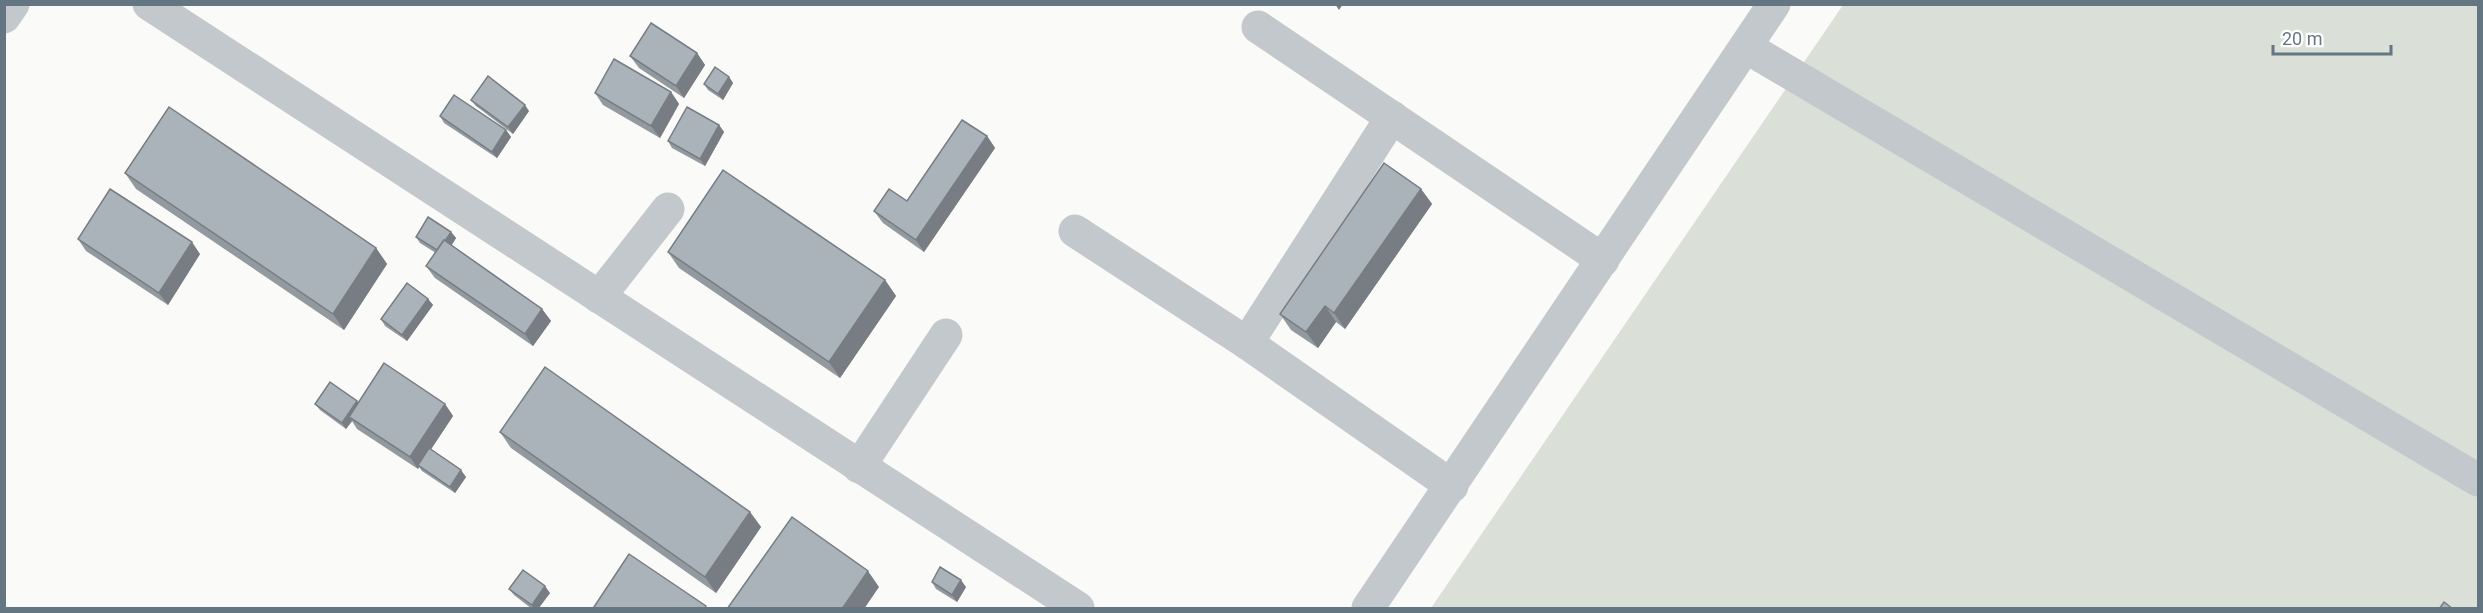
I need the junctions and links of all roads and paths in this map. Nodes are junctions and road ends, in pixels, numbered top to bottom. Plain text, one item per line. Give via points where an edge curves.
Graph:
1 (13, 4) edge
2 (149, 4) edge
3 (1774, 4) edge
4 (4, 17) edge
5 (1258, 27) dead end
6 (1746, 47) junction
7 (1392, 117) junction
8 (668, 209) dead end
9 (1075, 231) dead end
10 (1603, 260) junction
11 (599, 297) junction
12 (946, 335) dead end
13 (1247, 343) junction
14 (859, 467) junction
15 (2478, 480) edge
16 (1452, 486) junction
17 (1078, 609) edge
18 (1368, 609) edge

1 - 4 street
2 - 11 street
3 - 6 street
5 - 7 street
6 - 10 street
6 - 15 street
7 - 10 street
7 - 13 street
8 - 11 street
9 - 13 street
10 - 16 street
11 - 14 street
12 - 14 street
13 - 16 street
14 - 17 street
16 - 18 street

